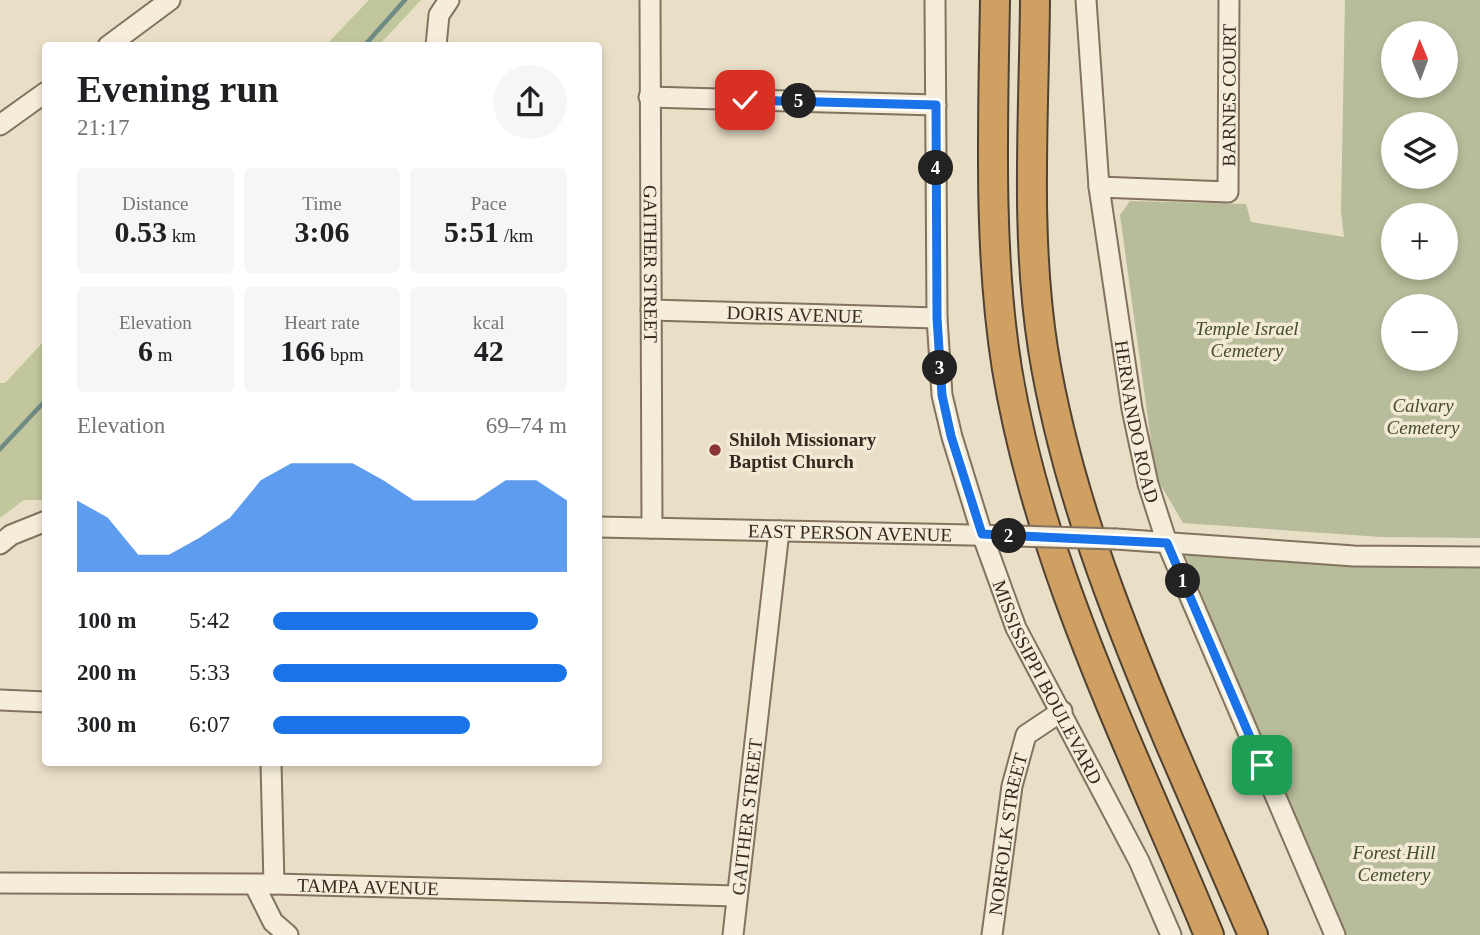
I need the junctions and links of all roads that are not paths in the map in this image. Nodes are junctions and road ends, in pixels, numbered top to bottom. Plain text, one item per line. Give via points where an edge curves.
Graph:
1 (170, 0) edge
2 (449, 0) edge
3 (650, 0) edge
4 (935, 0) edge
5 (995, 0) edge
6 (1035, 0) edge
7 (1086, 0) edge
8 (1229, 0) edge
9 (436, 36) edge
10 (113, 42) edge
11 (42, 95) edge
12 (649, 97) junction
13 (936, 105) junction
14 (0, 125) edge
15 (1099, 187) junction
16 (650, 310) junction
17 (937, 318) junction
18 (42, 523) edge
19 (602, 527) edge
20 (652, 528) junction
21 (779, 531) junction
22 (982, 534) junction
23 (1167, 543) junction
24 (0, 544) edge
25 (1480, 557) edge
26 (0, 700) edge
27 (42, 702) edge
28 (1062, 711) junction
29 (271, 766) edge
30 (0, 883) edge
31 (265, 885) junction
32 (737, 896) junction
33 (288, 935) edge
34 (733, 935) edge
35 (992, 935) edge
36 (1171, 935) edge
37 (1209, 935) edge
38 (1253, 935) edge
39 (1335, 935) edge

1 - 10 street
2 - 9 street via 439,15
3 - 12 street, GAITHER STREET
4 - 13 street, MISSISSIPPI BOULEVARD
5 - 37 highway via 999,297 1025,452 1076,620
6 - 38 highway via 1036,289 1064,453 1120,623
7 - 15 street, HERNANDO ROAD
8 - 15 street, BARNES COURT via 1228,192
11 - 14 street
12 - 13 street
12 - 16 street, GAITHER STREET
13 - 17 street, MISSISSIPPI BOULEVARD
15 - 23 street, HERNANDO ROAD via 1132,409
16 - 17 street, DORIS AVENUE
16 - 20 street, GAITHER STREET
17 - 22 street, MISSISSIPPI BOULEVARD via 942,395
18 - 24 street
19 - 20 street, EAST PERSON AVENUE
20 - 21 street, EAST PERSON AVENUE
21 - 22 street, EAST PERSON AVENUE
21 - 32 street, GAITHER STREET
22 - 23 street, EAST PERSON AVENUE, bridge
22 - 28 street, MISSISSIPPI BOULEVARD via 1016,628
23 - 25 street, EAST PERSON AVENUE via 1354,556
23 - 39 street, HERNANDO ROAD
26 - 27 street
28 - 35 street, NORFOLK STREET via 1026,735 1012,786
28 - 36 street, MISSISSIPPI BOULEVARD via 1139,861
29 - 31 street
30 - 31 street, TAMPA AVENUE
31 - 32 street, TAMPA AVENUE
31 - 33 street via 273,922
32 - 34 street, GAITHER STREET

